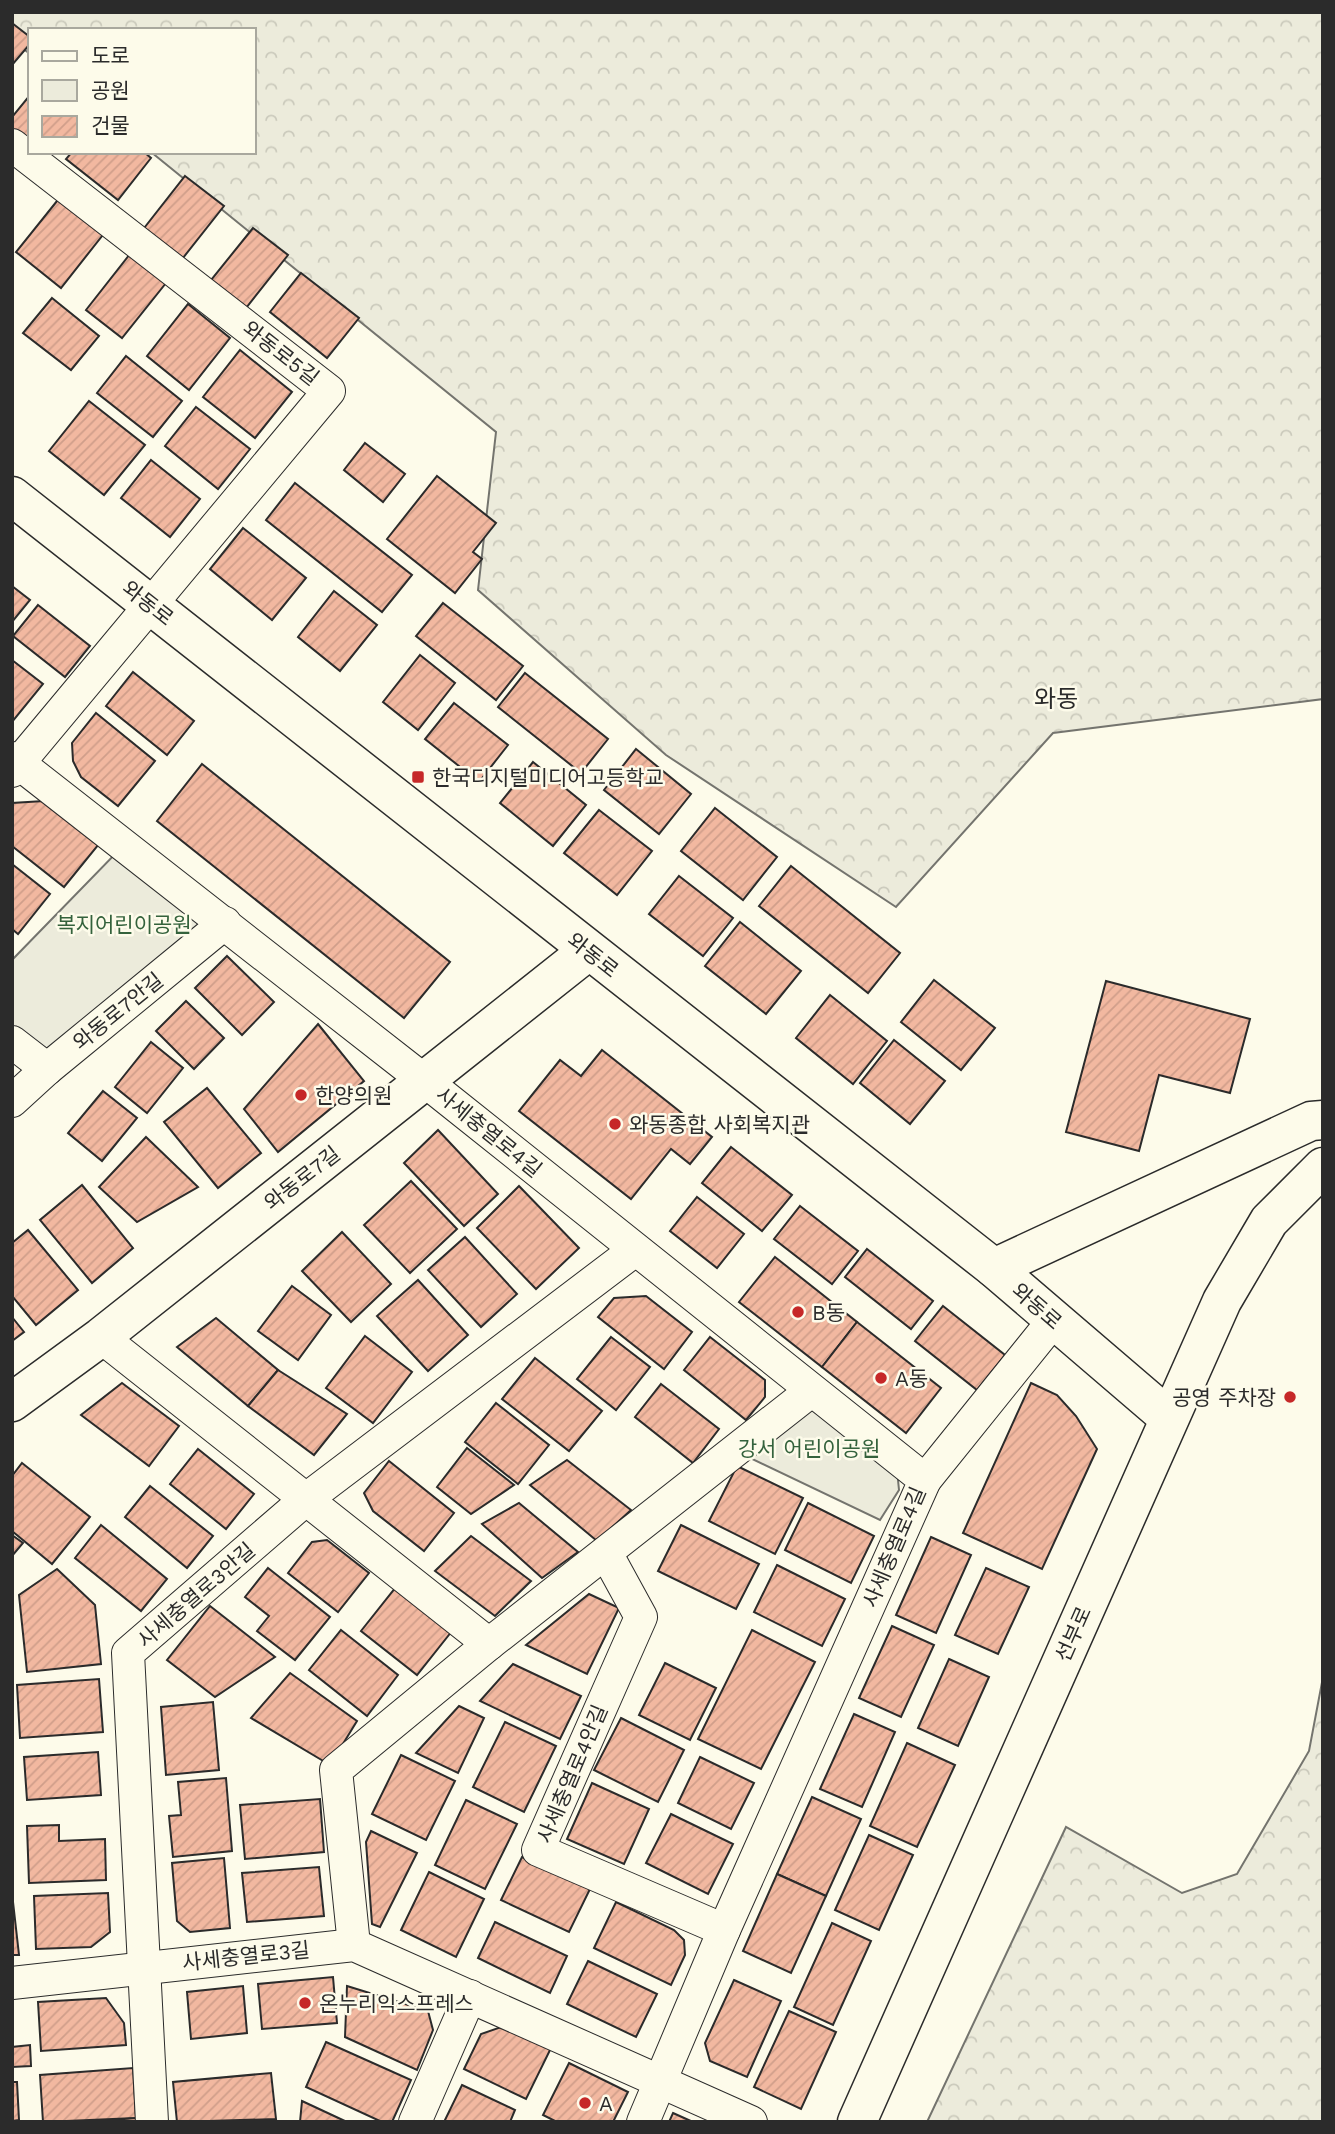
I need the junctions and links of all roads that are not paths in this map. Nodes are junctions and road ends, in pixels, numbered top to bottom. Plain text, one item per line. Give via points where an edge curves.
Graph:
1 (12, 145) edge
2 (12, 496) edge
3 (151, 605) junction
4 (15, 764) edge
5 (225, 923) junction
6 (588, 951) junction
7 (12, 1042) edge
8 (47, 1069) junction
9 (425, 1080) junction
10 (12, 1101) edge
11 (1323, 1120) edge
12 (1323, 1167) edge
13 (635, 1250) junction
14 (994, 1268) junction
15 (1053, 1321) junction
16 (101, 1337) junction
17 (811, 1391) junction
18 (12, 1402) edge
19 (1169, 1418) junction
20 (925, 1480) junction
21 (305, 1500) junction
22 (607, 1553) junction
23 (489, 1644) junction
24 (724, 1930) junction
25 (354, 1945) junction
26 (142, 1967) junction
27 (12, 1983) edge
28 (470, 1996) junction
29 (662, 2080) junction
30 (152, 2122) edge
31 (415, 2122) edge
32 (643, 2122) edge
33 (751, 2122) edge
34 (857, 2122) edge

1 - 3 street, 와동로5길 via 329,391
2 - 3 main road, 와동로
3 - 4 street
3 - 6 main road, 와동로
4 - 5 street
5 - 8 street, 와동로7안길
5 - 9 street
6 - 9 main road, 와동로7길
6 - 14 main road, 와동로
7 - 8 street
8 - 10 street, 와동로7안길
9 - 13 street, 사세충열로4길
9 - 16 main road, 와동로7길
11 - 14 main road via 1311,1121
12 - 19 main road, 선부로 via 1269,1221 1222,1301
13 - 17 street, 사세충열로4길
13 - 21 street, 사세충열로3안길
14 - 15 main road, 와동로
15 - 19 main road, 와동로
15 - 20 street
16 - 18 main road, 와동로7길
16 - 21 street
17 - 20 street, 사세충열로4길
17 - 22 street
19 - 34 main road, 선부로
20 - 24 street, 사세충열로4길
21 - 23 street
21 - 26 street, 사세충열로3안길 via 128,1653
22 - 23 street
22 - 24 street, 사세충열로4안길 via 641,1617 538,1850
23 - 25 street via 336,1770
24 - 29 street, 사세충열로4길
25 - 26 street, 사세충열로3길
25 - 28 street, 사세충열로3길
26 - 27 street, 사세충열로3길
26 - 30 street, 사세충열로3안길
28 - 29 street, 사세충열로3길
28 - 31 street
29 - 32 street, 사세충열로4길
29 - 33 street, 사세충열로3길

